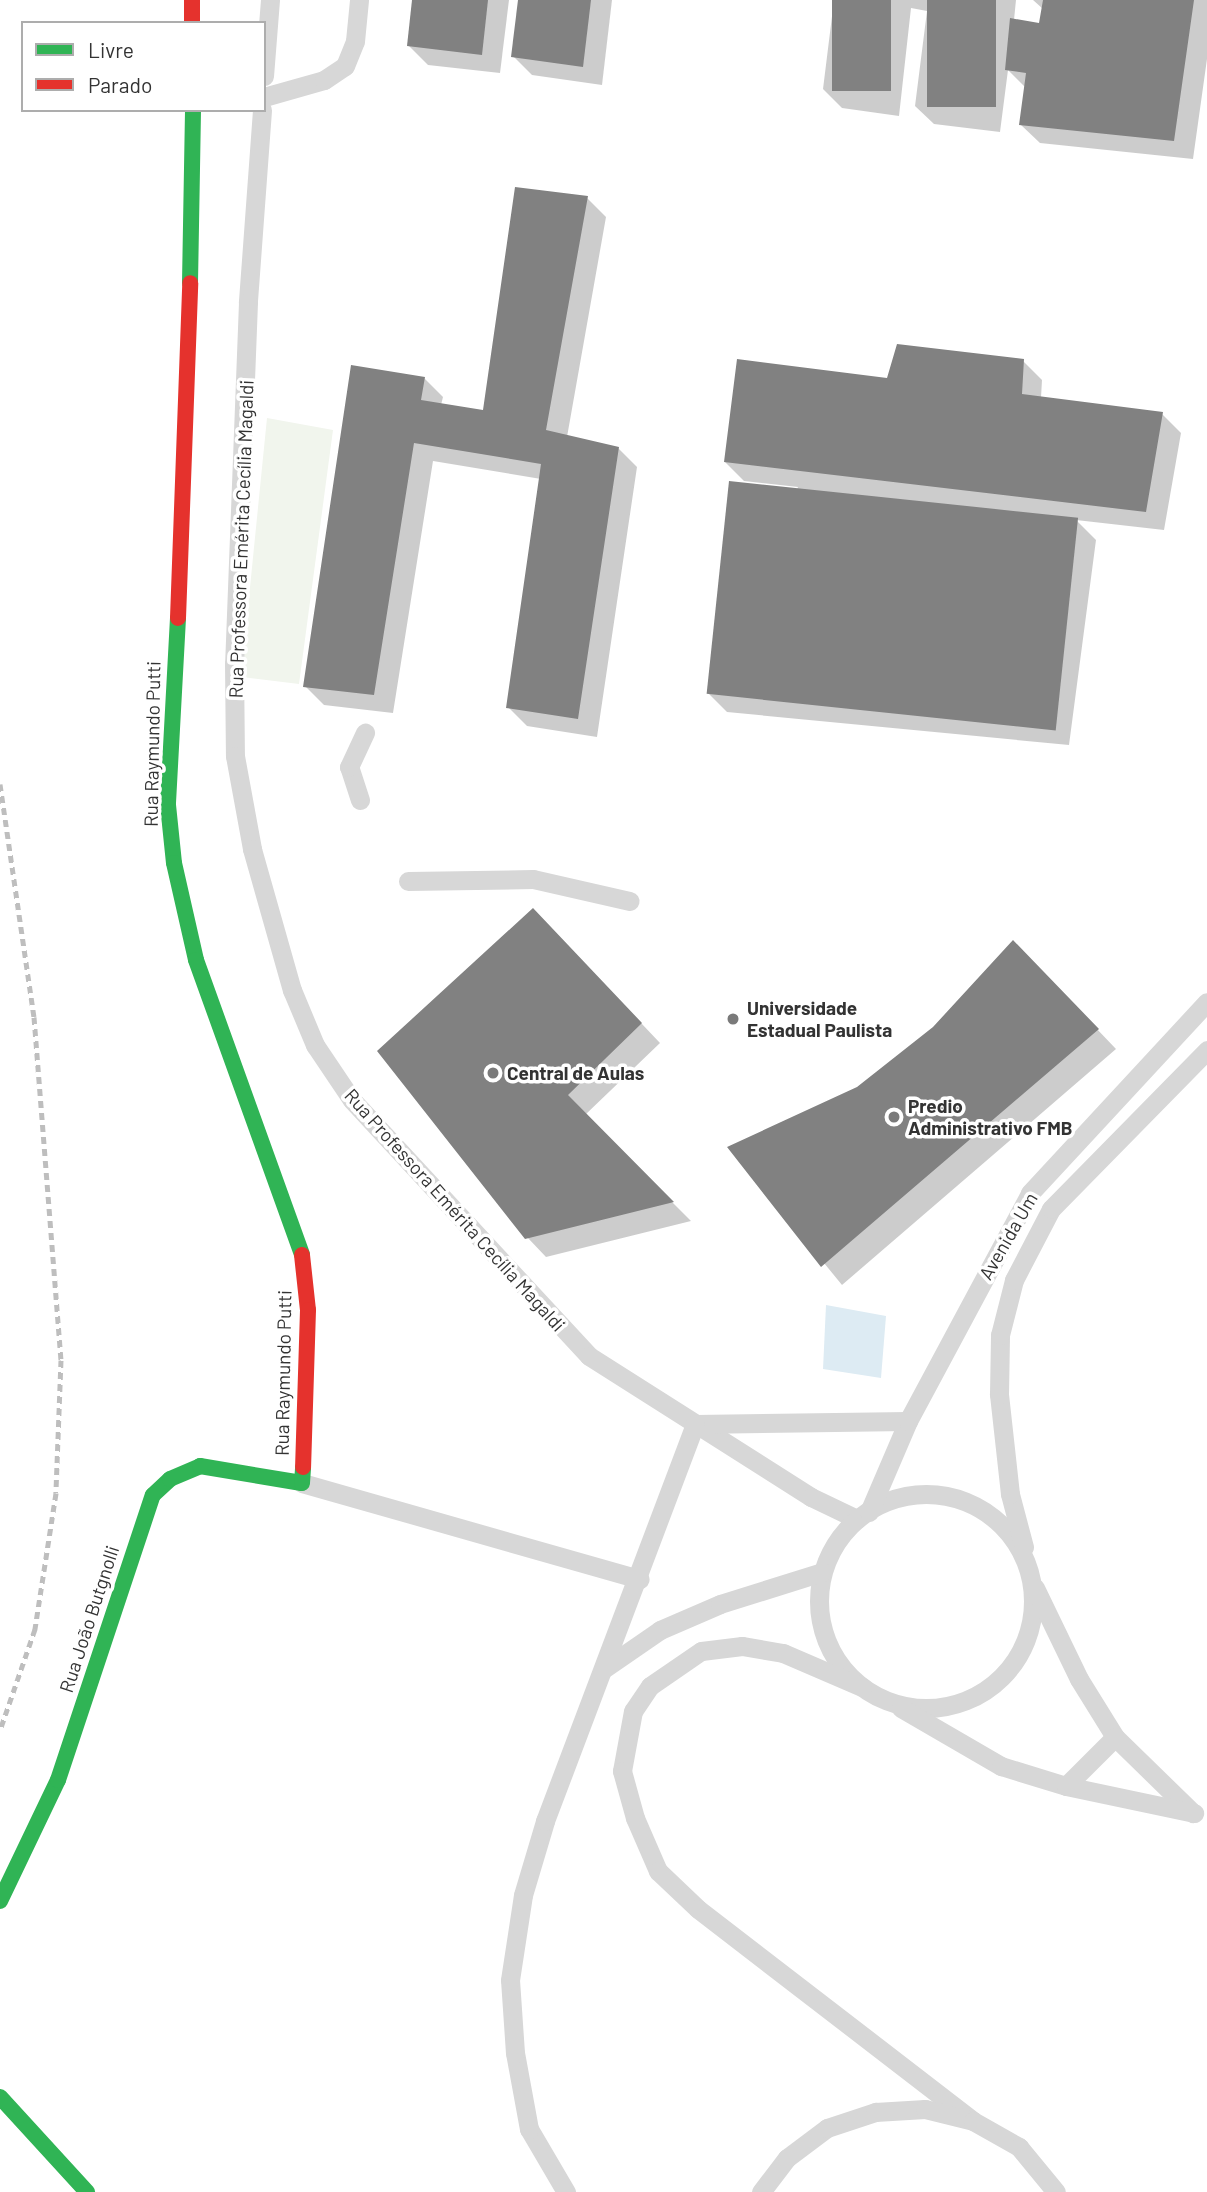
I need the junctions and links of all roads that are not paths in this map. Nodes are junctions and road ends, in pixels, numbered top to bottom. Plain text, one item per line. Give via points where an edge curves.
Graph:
1 (192, 0) edge
2 (270, 0) edge
3 (359, 0) edge
4 (192, 21) edge
5 (266, 51) edge
6 (266, 96) edge
7 (193, 112) edge
8 (262, 112) edge
9 (365, 733) dead end
10 (360, 800) dead end
11 (408, 881) dead end
12 (629, 901) dead end
13 (1207, 1002) edge
14 (1207, 1050) edge
15 (908, 1421) junction
16 (695, 1424) junction
17 (302, 1483) junction
18 (863, 1515) junction
19 (822, 1572) junction
20 (640, 1579) junction
21 (1031, 1579) junction
22 (605, 1668) junction
23 (862, 1687) junction
24 (891, 1702) junction
25 (1115, 1737) junction
26 (1066, 1786) junction
27 (0, 1900) edge
28 (0, 2097) edge
29 (973, 2121) junction
30 (86, 2192) edge
31 (566, 2192) edge
32 (761, 2192) edge
33 (1056, 2192) edge

1 - 4 street
2 - 5 lane
3 - 6 lane via 355,41 345,66 324,79
7 - 17 street, Rua Raymundo Putti via 188,424 168,805 174,863 196,960 289,1209 305,1265 308,1310
8 - 16 lane, Rua Professora Emérita Cecília Magaldi via 248,302 234,664 235,756 251,849 292,990 315,1045 352,1100 498,1261 589,1356
9 - 10 lane via 349,767
11 - 12 lane via 533,880
13 - 15 lane, Avenida Um via 1030,1193
14 - 21 lane, Avenida Um via 1051,1209 1014,1280 1000,1335 999,1395 1010,1494
15 - 16 lane
15 - 18 lane, Avenida Um
16 - 18 lane, Rua Professora Emérita Cecília Magaldi via 811,1497
16 - 20 lane
17 - 20 lane
17 - 27 street, Rua João Butgnolli via 200,1466 170,1479 153,1496 58,1780
18 - 19 lane via 836,1543
18 - 21 lane via 888,1501 924,1493 960,1499 992,1516 1017,1542
19 - 22 lane via 720,1604 660,1630
19 - 23 lane via 819,1604 824,1636 839,1665
20 - 22 lane
21 - 24 lane via 1034,1608 1027,1640 1010,1668 986,1690 956,1704 923,1708
21 - 25 lane via 1079,1679
22 - 31 lane via 545,1821 523,1895 510,1980 515,2053 528,2129
23 - 24 lane
23 - 29 lane via 783,1653 742,1646 701,1651 650,1686 633,1711 622,1771 635,1818 659,1871 698,1909
24 - 26 lane via 1001,1766
25 - 26 lane
25 - 26 lane via 1194,1813
28 - 30 street
29 - 32 lane via 925,2109 875,2112 827,2129 787,2158
29 - 33 lane via 1018,2147

